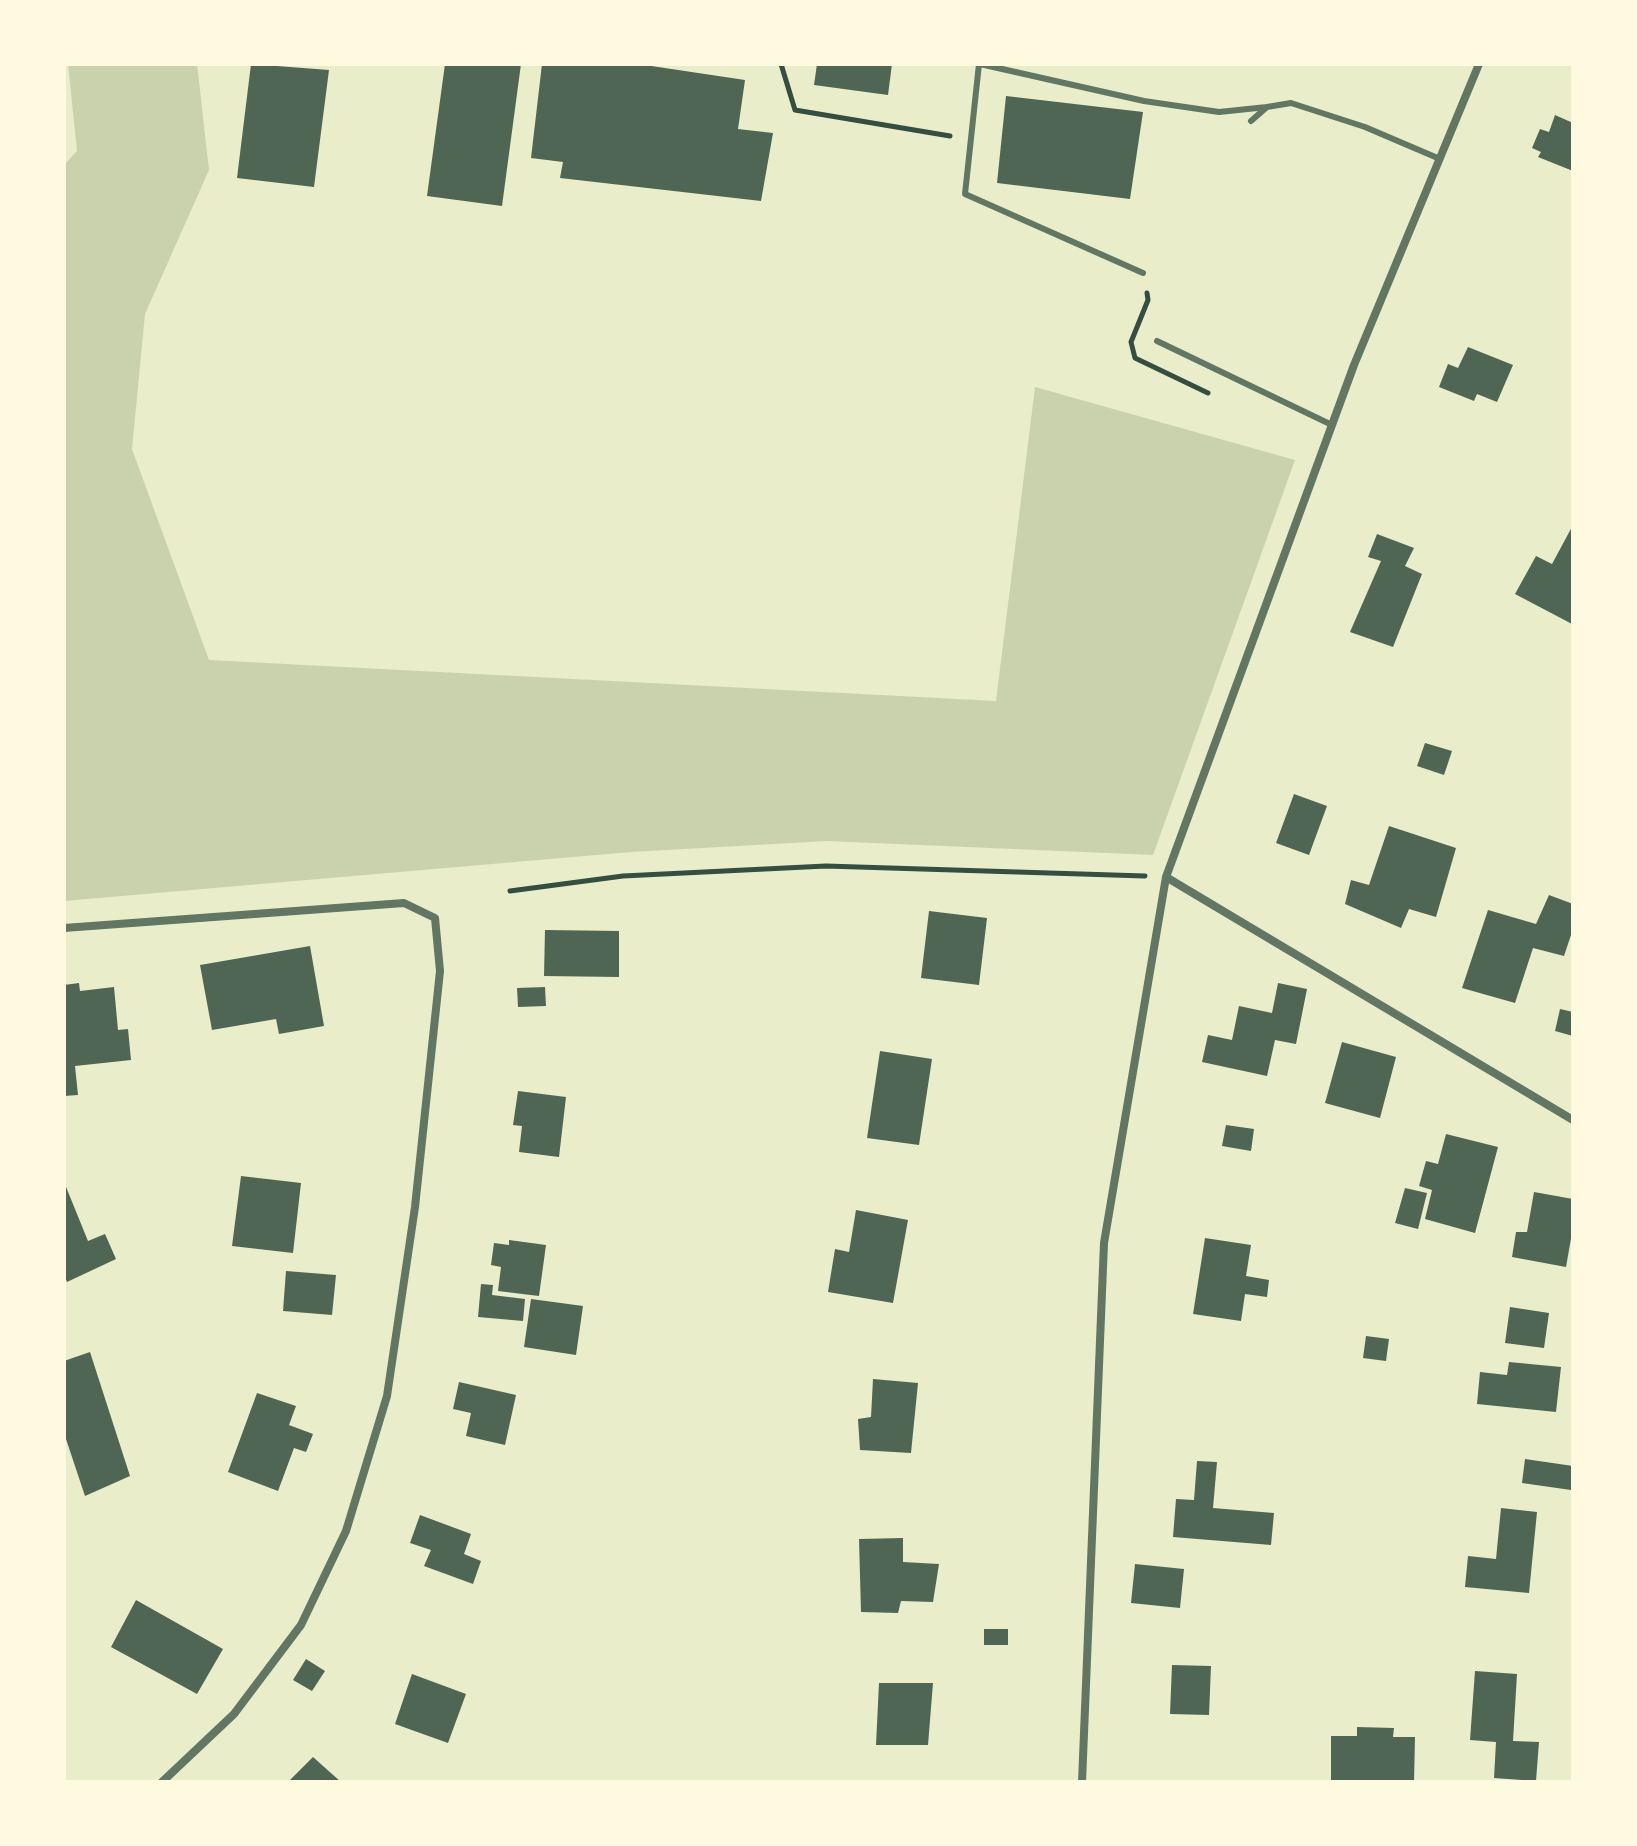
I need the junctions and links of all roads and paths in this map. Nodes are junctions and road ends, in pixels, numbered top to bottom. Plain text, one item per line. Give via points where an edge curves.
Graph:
1 (781, 64) edge
2 (980, 64) edge
3 (1479, 64) edge
4 (1267, 107) junction
5 (1251, 121) dead end
6 (971, 139) junction
7 (1440, 159) junction
8 (1143, 273) dead end
9 (1157, 341) dead end
10 (1332, 425) junction
11 (1166, 877) junction
12 (510, 891) dead end
13 (64, 928) edge
14 (1573, 1120) edge
15 (162, 1782) edge
16 (1082, 1782) edge

1 - 6 path via 795,110
2 - 4 lane via 1144,101 1219,112
2 - 6 lane
3 - 7 street
4 - 5 lane
4 - 7 lane via 1291,103
6 - 8 lane via 965,194
7 - 10 street
9 - 10 lane
10 - 11 street
11 - 12 path via 826,866 623,876
11 - 14 street
11 - 16 street via 1104,1243
13 - 15 street via 404,903 435,918 440,971 413,1222 387,1396 346,1531 301,1625 234,1714

